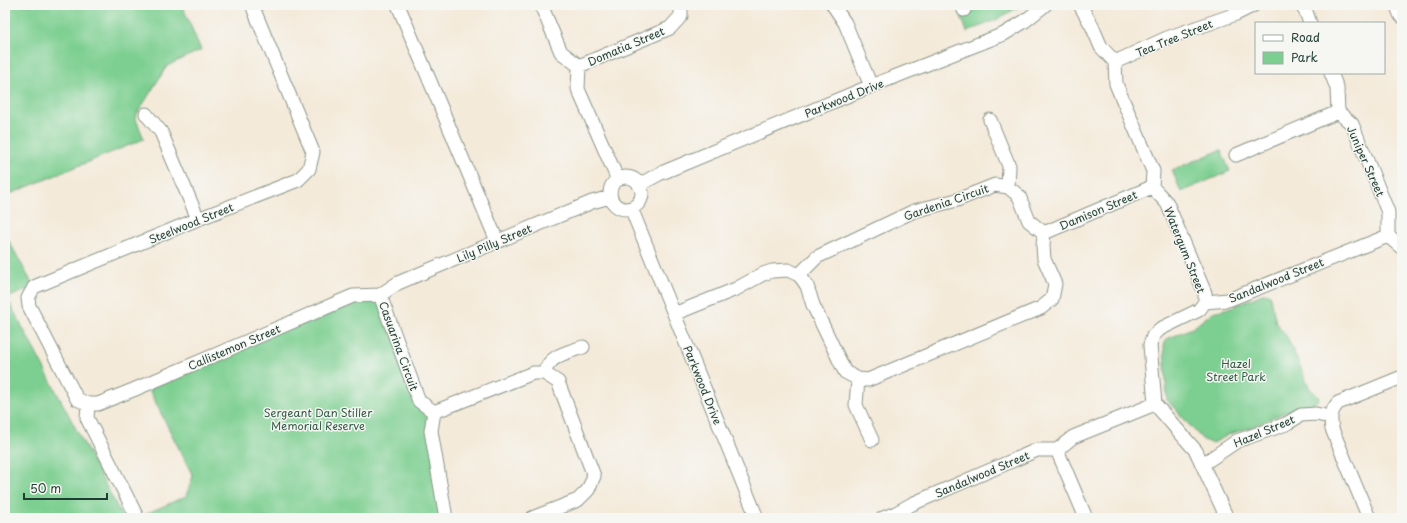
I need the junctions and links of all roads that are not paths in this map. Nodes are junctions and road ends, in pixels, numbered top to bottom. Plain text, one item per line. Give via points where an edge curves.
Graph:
1 (255, 5) edge
2 (398, 5) edge
3 (541, 5) edge
4 (681, 5) edge
5 (833, 5) edge
6 (1045, 5) edge
7 (1080, 5) edge
8 (1254, 5) edge
9 (1301, 5) edge
10 (1398, 5) edge
11 (1402, 15) edge
12 (1310, 22) edge
13 (1115, 62) junction
14 (579, 66) junction
15 (1331, 74) edge
16 (871, 86) junction
17 (1338, 112) junction
18 (146, 114) dead end
19 (990, 120) dead end
20 (1236, 155) dead end
21 (618, 180) junction
22 (639, 185) junction
23 (1008, 187) junction
24 (1152, 187) junction
25 (610, 197) junction
26 (632, 208) junction
27 (198, 219) junction
28 (1044, 233) junction
29 (1388, 236) junction
30 (497, 241) junction
31 (1402, 248) edge
32 (799, 275) junction
33 (380, 295) junction
34 (1205, 302) junction
35 (674, 314) junction
36 (583, 347) dead end
37 (544, 373) junction
38 (1402, 377) edge
39 (858, 379) junction
40 (88, 404) junction
41 (1155, 404) junction
42 (434, 412) junction
43 (1330, 417) junction
44 (872, 440) dead end
45 (1057, 450) junction
46 (1203, 464) junction
47 (136, 515) dead end
48 (898, 515) edge
49 (446, 518) edge
50 (532, 518) edge
51 (757, 518) edge
52 (883, 518) edge
53 (1086, 518) edge
54 (1226, 518) edge
55 (1369, 518) edge

1 - 27 street, Steelwood Street via 254,10 313,152 309,169 298,180
2 - 30 street
3 - 14 street via 561,52
4 - 14 street, Domatia Street via 681,16 670,28
5 - 16 street via 845,23
6 - 16 street, Parkwood Drive via 1004,34
7 - 13 street via 1101,47
8 - 13 street, Tea Tree Street via 1236,14 1167,38
9 - 12 street
10 - 11 main road
13 - 24 street via 1116,84 1153,171
14 - 21 street via 578,89
15 - 17 street via 1337,88
16 - 22 street, Parkwood Drive via 659,174
17 - 20 street
17 - 29 street, Juniper Street via 1352,124 1388,212
18 - 27 street via 161,132
19 - 23 street via 1009,166
21 - 22 street via 630,178
21 - 25 street via 611,188
22 - 26 street via 642,196
23 - 28 street via 1018,196 1029,221
23 - 32 street, Gardenia Circuit via 995,185 957,200 914,211 817,257
24 - 28 street, Damison Street
24 - 34 street, Watergum Street via 1167,203 1205,293
25 - 26 street via 619,208
25 - 30 street, Lily Pilly Street
26 - 35 street, Parkwood Drive
27 - 40 street, Steelwood Street via 34,287 28,298 29,306 77,399
28 - 39 street via 1044,259 1055,284 1052,298 1041,308 868,380
29 - 31 street
29 - 34 street, Sandalwood Street via 1228,300
30 - 33 street, Lily Pilly Street via 398,283
32 - 35 street via 788,270 772,271 736,289
32 - 39 street via 807,286 813,305 845,372
33 - 40 street, Callistemon Street via 353,296 133,390 98,404
33 - 42 street, Casuarina Circuit via 419,401
34 - 41 street via 1199,310 1160,329 1153,336 1150,345
35 - 51 street, Parkwood Drive
36 - 37 street via 552,358
37 - 42 street via 533,373
37 - 50 street via 558,382 594,476 588,490 578,500
38 - 43 street via 1338,403
39 - 44 street via 856,405
40 - 47 street via 87,418
41 - 45 street via 1073,437
41 - 46 street via 1196,451
42 - 49 street via 431,431
43 - 46 street, Hazel Street via 1316,414 1301,415 1286,424 1236,441
43 - 55 street via 1332,429
45 - 48 street, Sandalwood Street via 1037,450 912,504
45 - 53 street
46 - 54 street
48 - 52 street, Sandalwood Street

